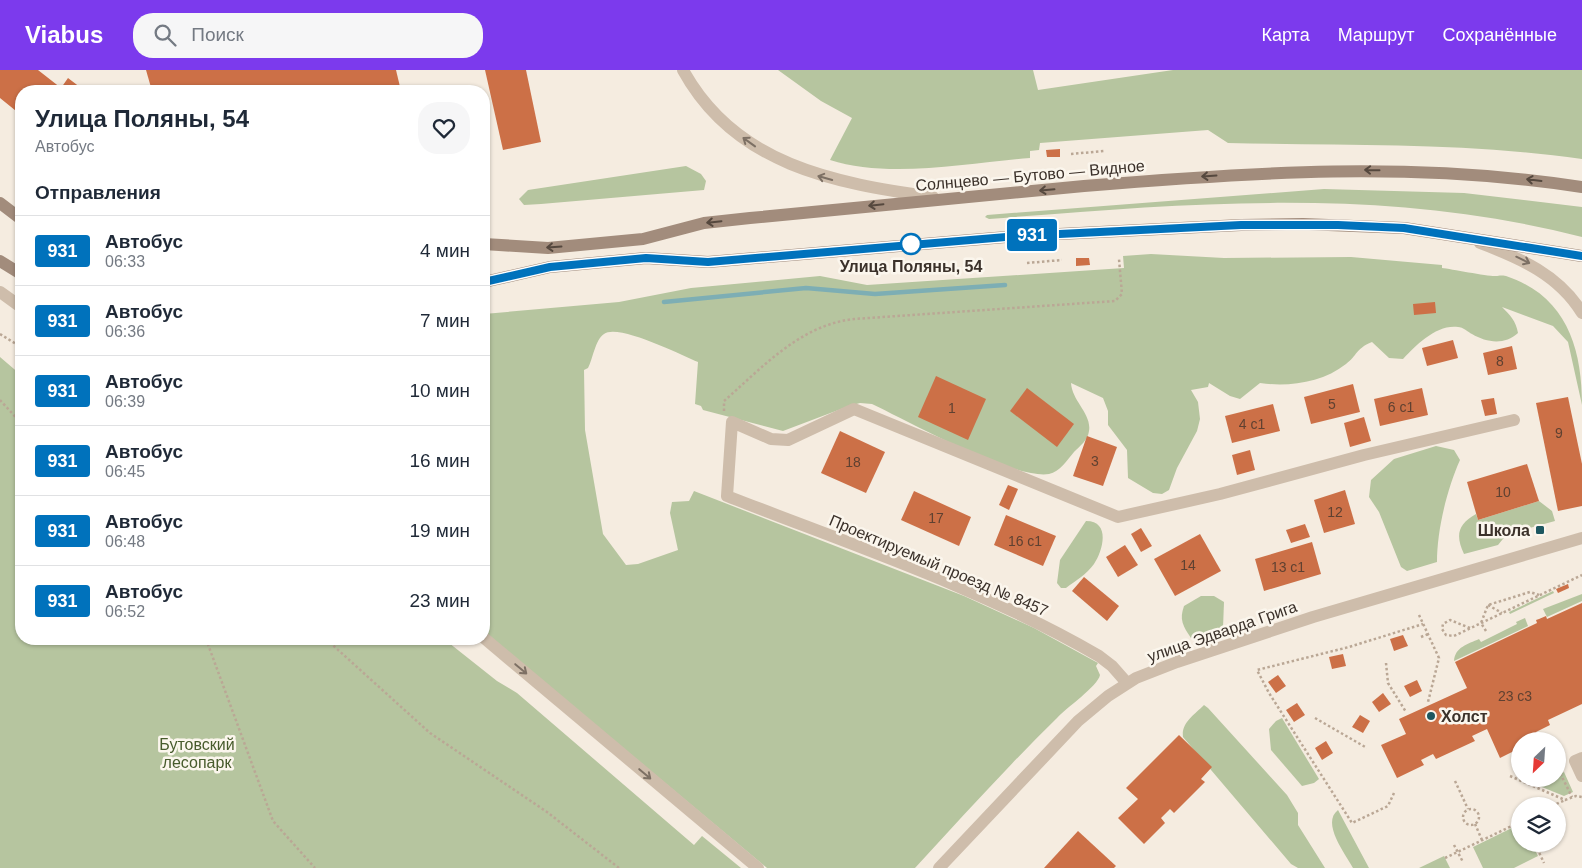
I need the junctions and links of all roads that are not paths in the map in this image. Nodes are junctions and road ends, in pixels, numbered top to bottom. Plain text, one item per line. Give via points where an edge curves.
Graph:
1 (682, 70) edge
2 (1582, 187) edge
3 (942, 199) junction
4 (0, 204) edge
5 (15, 215) edge
6 (1444, 233) junction
7 (490, 244) edge
8 (1582, 256) edge
9 (0, 261) edge
10 (15, 270) edge
11 (490, 281) edge
12 (0, 292) edge
13 (15, 303) edge
14 (1582, 313) edge
15 (1514, 420) dead end
16 (1582, 538) edge
17 (490, 643) edge
18 (1127, 683) junction
19 (1582, 758) edge
20 (1582, 776) edge
21 (758, 868) edge
22 (939, 868) edge

3 -> 1 street via 828,179 775,158 720,118
2 -> 3 main road, Солнцево — Бутово — Видное via 1488,175 1348,170 1230,174
3 -> 7 main road, Солнцево — Бутово — Видное via 704,223 644,239 548,248
4 - 5 main road
6 - 8 main road
6 - 11 main road via 1303,224 1142,229 1001,237 708,262 646,258 550,267
6 -> 14 street via 1480,243 1532,265 1562,287
9 - 10 main road
12 - 13 street
15 - 18 street, Проектируемый проезд № 8457 via 1118,517 854,409 788,440 771,439 732,422 727,496 1010,609 1099,656
16 - 18 street, улица Эдварда Грига via 1313,617 1177,662
17 -> 21 street
18 - 22 street, улица Эдварда Грига via 1067,731
19 - 20 street via 1575,761

